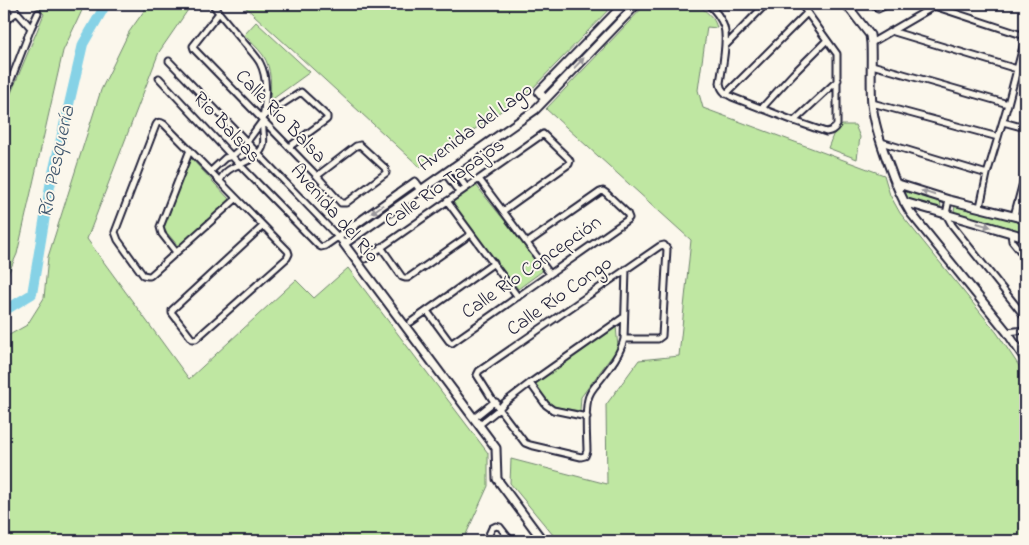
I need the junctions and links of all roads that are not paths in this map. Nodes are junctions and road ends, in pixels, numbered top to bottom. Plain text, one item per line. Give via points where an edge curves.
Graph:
1 (10, 4) edge
2 (212, 4) edge
3 (624, 4) edge
4 (637, 4) edge
5 (708, 4) edge
6 (719, 4) edge
7 (766, 4) edge
8 (801, 4) edge
9 (846, 4) edge
10 (874, 4) edge
11 (889, 4) edge
12 (936, 5) edge
13 (714, 9) junction
14 (17, 12) junction
15 (38, 13) dead end
16 (219, 13) junction
17 (807, 13) junction
18 (4, 22) edge
19 (31, 28) junction
20 (598, 31) junction
21 (891, 31) junction
22 (604, 37) junction
23 (1025, 37) edge
24 (827, 40) junction
25 (872, 42) junction
26 (724, 46) junction
27 (169, 61) dead end
28 (872, 65) junction
29 (1017, 70) junction
30 (4, 72) edge
31 (159, 78) dead end
32 (838, 80) junction
33 (11, 82) junction
34 (4, 94) edge
35 (726, 94) junction
36 (545, 98) junction
37 (872, 103) junction
38 (1008, 104) junction
39 (761, 109) junction
40 (263, 118) junction
41 (794, 121) junction
42 (1003, 122) junction
43 (1025, 128) edge
44 (998, 137) junction
45 (881, 142) junction
46 (247, 143) junction
47 (289, 147) junction
48 (190, 150) junction
49 (258, 154) junction
50 (232, 156) junction
51 (239, 164) junction
52 (452, 168) junction
53 (211, 172) junction
54 (445, 172) junction
55 (987, 174) junction
56 (1025, 175) edge
57 (317, 176) junction
58 (479, 178) junction
59 (220, 181) junction
60 (896, 183) junction
61 (466, 188) junction
62 (421, 190) junction
63 (459, 192) junction
64 (236, 199) junction
65 (949, 200) junction
66 (447, 201) junction
67 (904, 202) junction
68 (980, 207) junction
69 (503, 211) junction
70 (946, 214) junction
71 (1014, 216) junction
72 (1025, 219) edge
73 (263, 226) junction
74 (1011, 233) junction
75 (471, 234) junction
76 (338, 237) junction
77 (1025, 237) edge
78 (527, 243) junction
79 (344, 244) junction
80 (381, 247) junction
81 (176, 252) junction
82 (1025, 257) edge
83 (365, 259) dead end
84 (494, 263) junction
85 (626, 269) junction
86 (550, 274) junction
87 (518, 296) junction
88 (427, 311) junction
89 (624, 317) junction
90 (1025, 317) edge
91 (411, 322) dead end
92 (1025, 330) edge
93 (1007, 332) junction
94 (624, 339) junction
95 (1025, 359) edge
96 (530, 383) junction
97 (494, 402) junction
98 (504, 403) junction
99 (499, 409) junction
100 (587, 417) junction
101 (474, 418) junction
102 (479, 425) junction
103 (486, 541) edge
104 (511, 541) edge
105 (543, 541) edge

1 - 14 street
2 - 16 street
3 - 20 street, Avenida del Lago
4 - 22 street, Avenida del Lago
5 - 13 street
6 - 13 street
7 - 26 street
8 - 17 street
9 - 25 street
10 - 11 street via 878,9
12 - 21 street
12 - 23 street
13 - 26 street via 724,27
14 - 18 street
14 - 19 street
15 - 19 street
16 - 40 street via 260,63 265,83
16 - 40 street, Calle Río Balsa via 193,46
17 - 24 street
17 - 35 street
19 - 33 street
20 - 22 street
20 - 36 street, Avenida del Lago via 539,92
21 - 25 street
21 - 29 street
36 -> 22 street, Avenida del Lago
23 - 29 street
24 - 32 street via 837,54
24 - 39 street
25 - 28 street
26 - 35 street via 720,83
27 - 46 street, Avenida del Rio
28 - 37 street
28 - 38 street
29 - 38 street
30 - 33 street
31 - 50 street, Rio Balsas
32 - 41 street
32 - 41 street via 837,125 834,129 826,132
33 - 34 street
35 - 39 street
36 - 52 street, Avenida del Lago via 535,110
37 - 44 street
37 - 45 street
38 - 42 street
39 - 41 street
40 - 46 street
40 - 47 street, Calle Río Balsa
40 - 47 street via 301,92 326,114 326,120
40 - 49 street via 264,143
42 - 43 street
42 - 44 street
44 - 55 street
45 - 55 street
45 - 60 street
46 - 49 street, Avenida del Rio
46 - 50 street
47 - 57 street, Calle Río Balsa
48 - 53 street
48 - 81 street via 160,225 162,234
48 - 81 street via 164,124 157,122 115,232 145,276 150,276
49 - 51 street
49 - 76 street, Avenida del Rio
50 - 51 street, Rio Balsas
50 - 53 street via 225,158
51 - 59 street via 224,173
51 - 76 street, Rio Balsas via 318,245 325,246
52 - 54 street, Avenida del Lago
52 - 61 street
53 - 59 street
54 - 62 street, Avenida del Lago
54 - 63 street
55 - 68 street
56 - 71 street
57 - 57 street, Calle Río Balsa via 358,146 362,146 386,170 344,204
58 - 61 street, Calle Río Tapajos
58 - 69 street
58 - 69 street, Calle Río Tapajos via 542,134 568,158 570,161 566,167
59 - 64 street
65 -> 60 street
60 - 67 street
61 - 63 street, Calle Río Tapajos
62 -> 76 street, Avenida del Lago via 416,182
62 - 79 street, Avenida del Lago
63 - 66 street, Calle Río Tapajos
64 - 73 street
64 - 81 street
65 - 68 street
65 - 70 street
66 - 75 street
66 - 80 street, Calle Río Tapajos
67 - 70 street
67 - 93 street
68 - 71 street
69 - 78 street
70 -> 74 street
70 - 90 street
71 - 72 street
73 - 73 street via 288,251 287,258 194,340 171,310
74 - 77 street
74 - 82 street via 1012,241
75 - 80 street via 405,278
75 - 84 street
76 - 79 street, Avenida del Rio
78 - 86 street
78 - 86 street, Calle Río Concepción via 603,191 628,213 627,220
79 - 101 street, Avenida del Rio
80 - 83 street, Calle Río Tapajos
84 - 87 street
84 - 88 street
85 - 89 street
85 - 94 street, Calle Río Congo via 660,246 667,249 662,336 658,339
85 - 97 street, Calle Río Congo via 479,371 476,375
86 - 87 street, Calle Río Concepción
87 - 88 street, Calle Río Concepción via 451,343
88 - 91 street
89 - 94 street
89 - 96 street
92 - 93 street
93 - 95 street
94 - 100 street via 618,356 588,397
96 - 98 street
96 - 100 street via 553,410
97 - 98 street
97 - 99 street
97 - 101 street
98 - 99 street
99 - 100 street via 525,443 581,457 587,452
99 - 102 street
101 - 102 street, Avenida del Rio
102 - 105 street, Avenida del Rio via 496,448 497,479
103 - 104 street via 496,526

